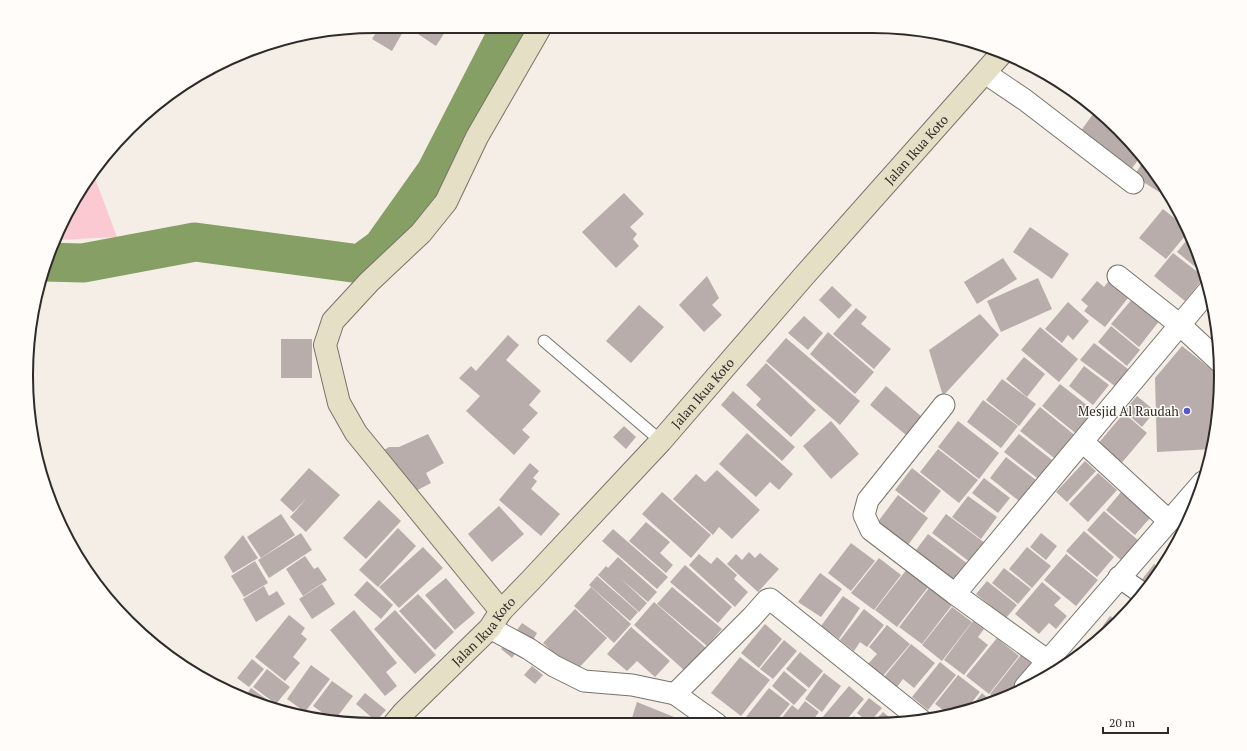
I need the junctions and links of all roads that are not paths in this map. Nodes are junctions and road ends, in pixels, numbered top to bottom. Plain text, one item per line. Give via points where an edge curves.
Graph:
1 (537, 33) edge
2 (998, 57) edge
3 (985, 72) junction
4 (1133, 184) dead end
5 (1118, 276) dead end
6 (1204, 296) edge
7 (1180, 325) junction
8 (544, 341) dead end
9 (1213, 356) edge
10 (944, 405) dead end
11 (660, 441) junction
12 (1083, 442) junction
13 (1191, 499) edge
14 (1169, 521) junction
15 (1119, 577) junction
16 (1138, 590) edge
17 (955, 594) junction
18 (495, 619) junction
19 (1054, 665) edge
20 (675, 694) junction
21 (915, 715) edge
22 (399, 718) edge
23 (709, 718) edge

1 - 18 street via 478,136 446,202 420,233 333,321 325,345 339,403 356,433
2 - 3 street, Jalan Ikua Koto
3 - 4 street
3 - 11 street, Jalan Ikua Koto
5 - 7 street
6 - 7 street
7 - 9 street
7 - 12 street
8 - 11 lane
10 - 17 street via 868,500 864,515 871,530
11 - 18 street, Jalan Ikua Koto
12 - 14 street
12 - 17 street
13 - 14 street
14 - 15 street
15 - 16 street
15 - 19 street
17 - 19 street
18 - 20 street via 529,649 554,666 584,681 632,685
18 - 22 street, Jalan Ikua Koto
20 - 21 street via 770,599
20 - 23 street

